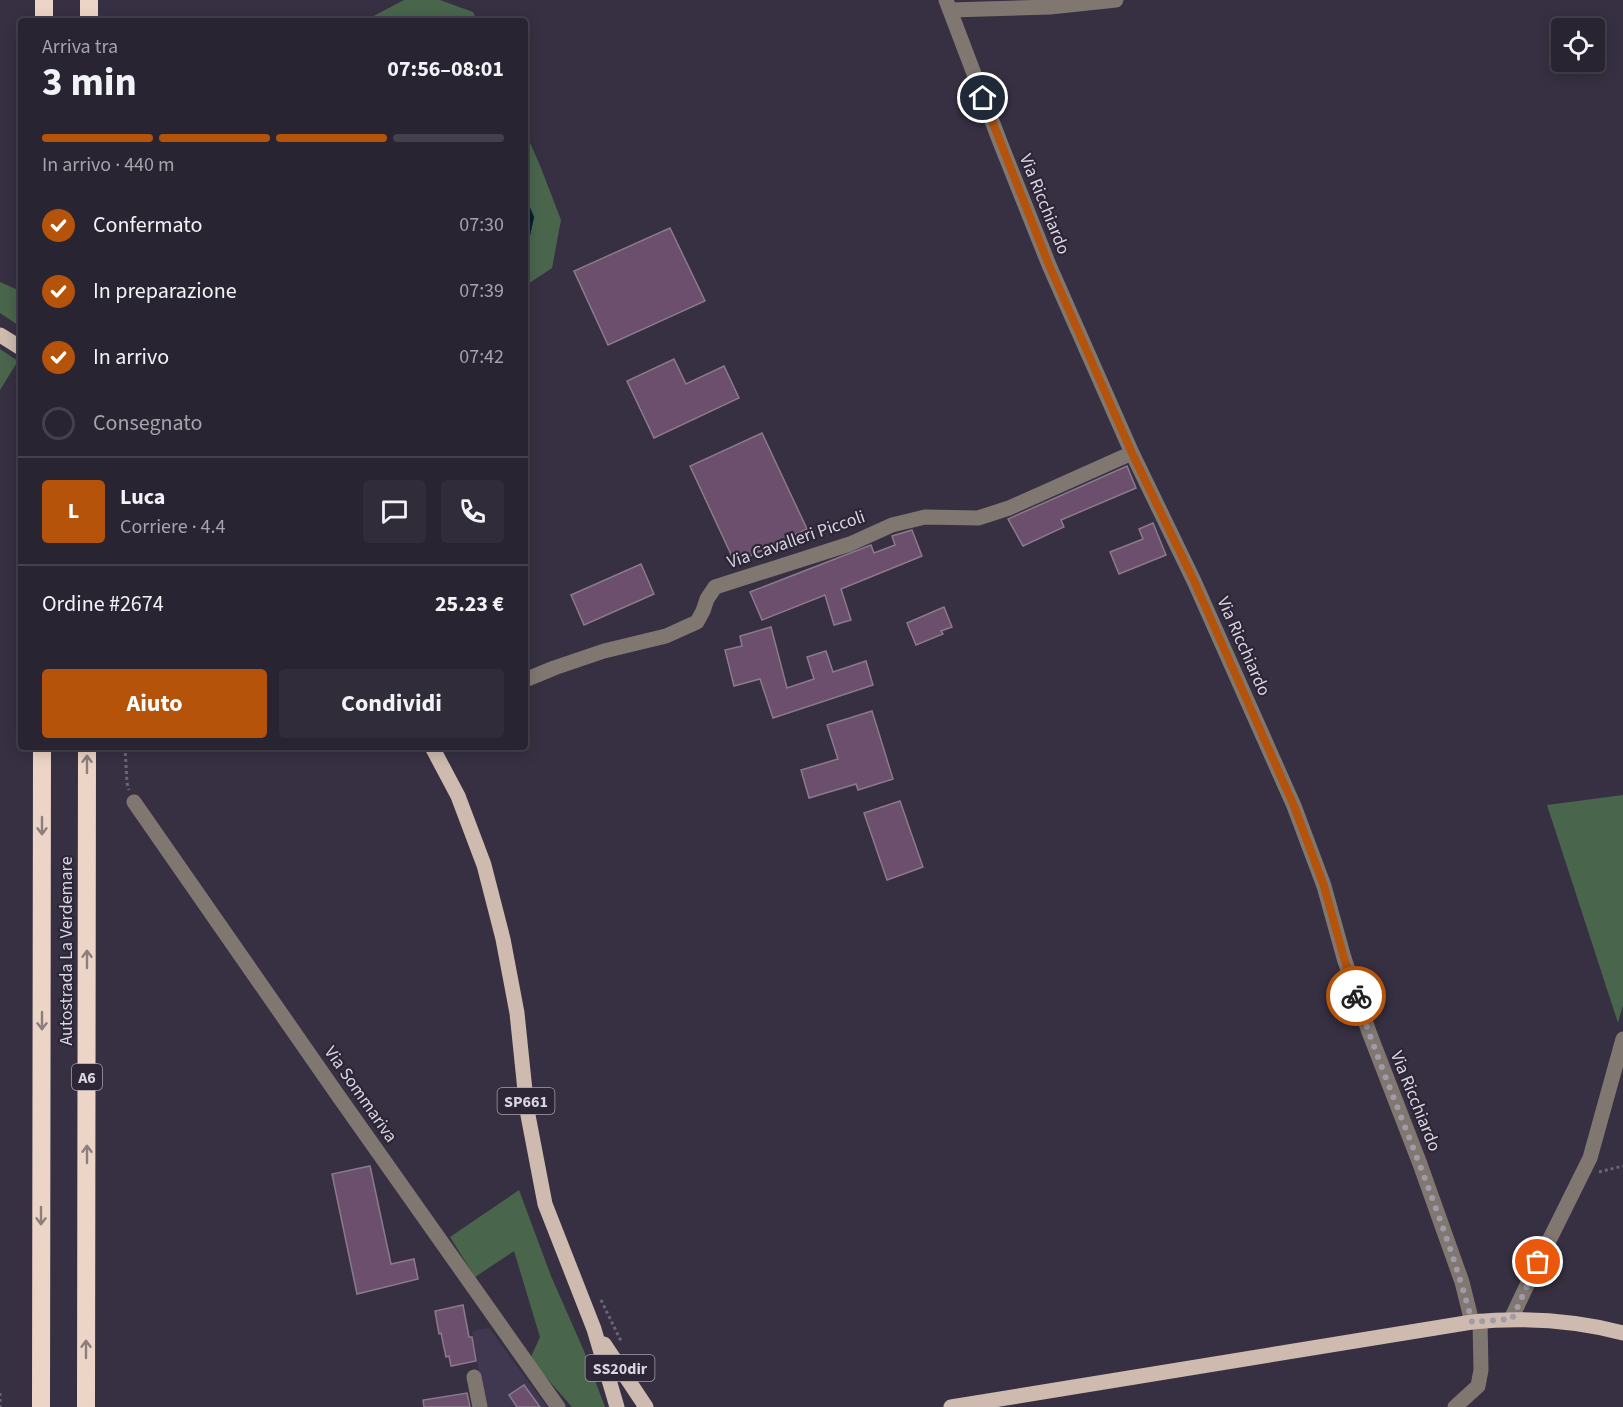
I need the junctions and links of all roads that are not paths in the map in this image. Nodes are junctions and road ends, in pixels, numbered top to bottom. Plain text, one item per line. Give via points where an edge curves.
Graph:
1 (44, 0) edge
2 (89, 0) edge
3 (1116, 0) edge
4 (948, 5) edge
5 (44, 18) edge
6 (89, 18) edge
7 (0, 335) edge
8 (18, 346) edge
9 (1132, 453) junction
10 (528, 679) edge
11 (42, 750) edge
12 (87, 750) edge
13 (434, 750) edge
14 (134, 802) road end
15 (1623, 1039) edge
16 (1512, 1319) junction
17 (1476, 1321) junction
18 (594, 1329) junction
19 (1623, 1333) edge
20 (474, 1377) dead end
21 (41, 1407) edge
22 (86, 1407) edge
23 (480, 1407) edge
24 (558, 1407) edge
25 (617, 1407) edge
26 (646, 1407) edge
27 (951, 1407) edge
28 (1455, 1407) edge

1 - 5 highway
2 - 6 highway
3 - 4 street via 1050,6
4 - 9 street, Via Ricchiardo via 1045,255
7 - 8 main road
9 - 10 street, Via Cavalleri Piccoli via 988,515 925,517 892,525 850,544 715,586 697,622 666,636 604,651
9 - 17 street, Via Ricchiardo via 1294,806 1324,886 1368,1032
11 -> 21 highway, Autostrada La Verdemare
22 -> 12 highway, Autostrada La Verdemare / A6
13 - 18 main road, SP661 via 458,796 484,865 517,1013 527,1110 544,1204
14 - 24 street, Via Sommariva
15 - 16 street via 1590,1158
16 - 17 main road
16 - 19 main road via 1589,1324
17 - 27 main road
17 - 28 street, Via Ricchiardo via 1481,1370 1478,1386
18 - 25 main road, SS20dir
18 - 26 main road, SS20dir
20 - 23 street

